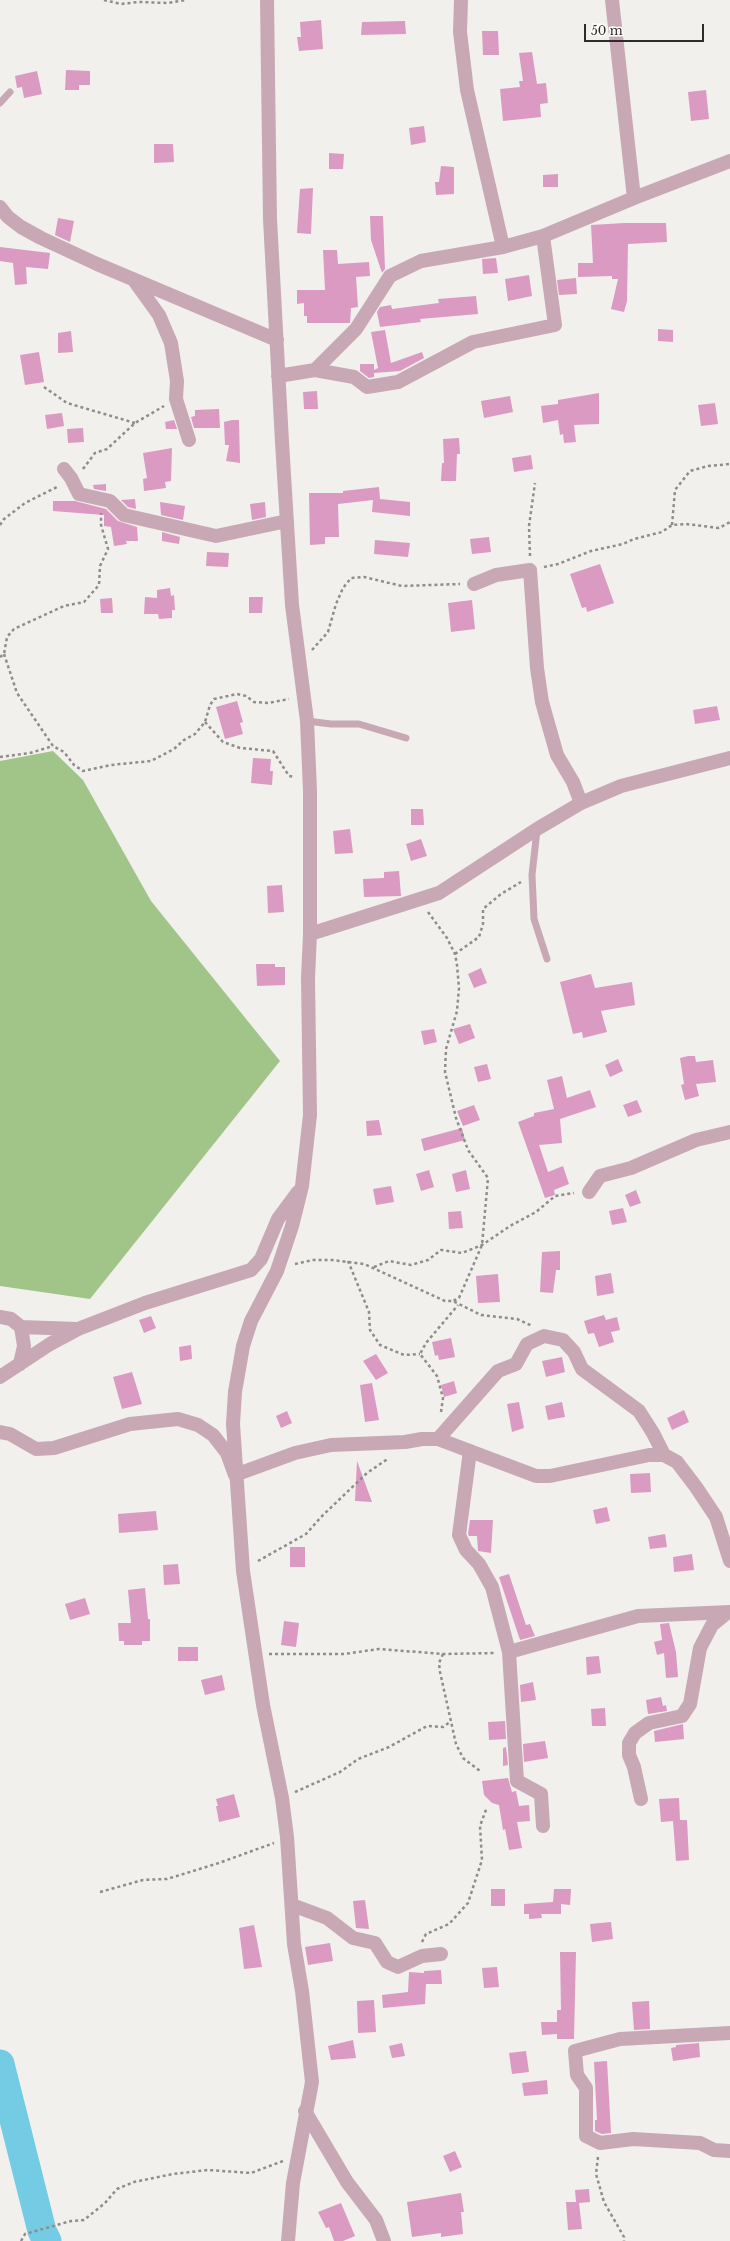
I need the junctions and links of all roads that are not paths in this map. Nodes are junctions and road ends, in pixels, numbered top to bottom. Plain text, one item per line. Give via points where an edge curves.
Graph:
1 (267, 0) edge
2 (461, 0) edge
3 (612, 0) edge
4 (10, 92) dead end
5 (0, 104) edge
6 (730, 161) edge
7 (634, 198) junction
8 (0, 207) edge
9 (543, 236) junction
10 (503, 247) junction
11 (132, 279) junction
12 (277, 340) junction
13 (315, 370) junction
14 (278, 376) junction
15 (189, 440) dead end
16 (68, 473) road end
17 (287, 521) junction
18 (474, 584) road end
19 (307, 721) junction
20 (406, 738) dead end
21 (730, 758) edge
22 (581, 804) junction
23 (537, 829) junction
24 (310, 934) junction
25 (547, 959) dead end
26 (730, 1132) edge
27 (302, 1186) junction
28 (589, 1192) road end
29 (0, 1317) edge
30 (20, 1327) junction
31 (78, 1329) junction
32 (20, 1364) junction
33 (0, 1377) edge
34 (0, 1432) edge
35 (438, 1439) junction
36 (470, 1451) junction
37 (664, 1455) junction
38 (235, 1475) junction
39 (730, 1561) edge
40 (728, 1613) edge
41 (509, 1652) junction
42 (641, 1799) dead end
43 (543, 1826) dead end
44 (292, 1905) junction
45 (441, 1954) dead end
46 (730, 2033) edge
47 (306, 2110) junction
48 (730, 2151) edge
49 (288, 2241) edge
50 (384, 2241) edge

1 - 12 street via 270,219
2 - 10 street via 460,32 467,90
3 - 7 street
4 - 5 lane
6 - 7 street
7 - 9 street
8 - 11 street via 21,227
9 - 10 street
9 - 13 street via 555,325 472,342 398,382 366,387 354,377
10 - 13 street via 421,261 390,276 356,329
11 - 12 street
11 - 15 street via 159,315 171,343 177,381 176,398
12 - 14 street
13 - 14 street
14 - 17 street
16 - 17 street via 79,494 110,501 124,515 216,536
17 - 19 street via 292,605
18 - 22 street via 496,575 530,570 536,661 542,702 557,755 573,782
19 - 20 lane via 359,724
19 - 24 street via 310,791
21 - 22 street via 621,786
22 - 23 street
23 - 24 street via 439,893
23 - 25 lane via 532,875 534,919
24 - 27 street via 310,1115
26 - 28 street via 696,1140 631,1168 600,1176
27 - 31 street via 278,1219 261,1259 252,1270 146,1303
27 - 38 street via 277,1271 251,1321 237,1373 233,1424
29 - 30 street via 11,1319
30 - 31 street
30 - 32 street via 24,1346
31 - 32 street
32 - 33 street
34 - 38 street via 10,1434 36,1449 54,1448 130,1424 178,1420 198,1425 213,1435 227,1453
35 - 36 street
35 - 37 street via 498,1370 516,1364 527,1344 544,1336 563,1340 574,1352 582,1370 639,1411
35 - 38 street via 332,1444 295,1453
36 - 37 street via 536,1476 550,1476 649,1455
36 - 41 street via 459,1535 466,1550 479,1564 492,1587
37 - 39 street via 677,1462 716,1517
38 - 44 street via 243,1571 254,1654 282,1798
40 - 41 street via 638,1616
40 - 42 street via 712,1625 700,1648 690,1704 682,1716 649,1723 635,1733 629,1742 629,1755
41 - 43 street via 517,1781 541,1794
44 - 45 street via 327,1918 353,1938 375,1943 386,1962 398,1967 422,1956
44 - 47 street via 294,1944 312,2082
46 - 48 street via 620,2039 575,2051 577,2075 586,2088 586,2136 600,2143 633,2139 700,2143 714,2150
47 - 49 street via 297,2157
47 - 50 street via 346,2182 376,2220

